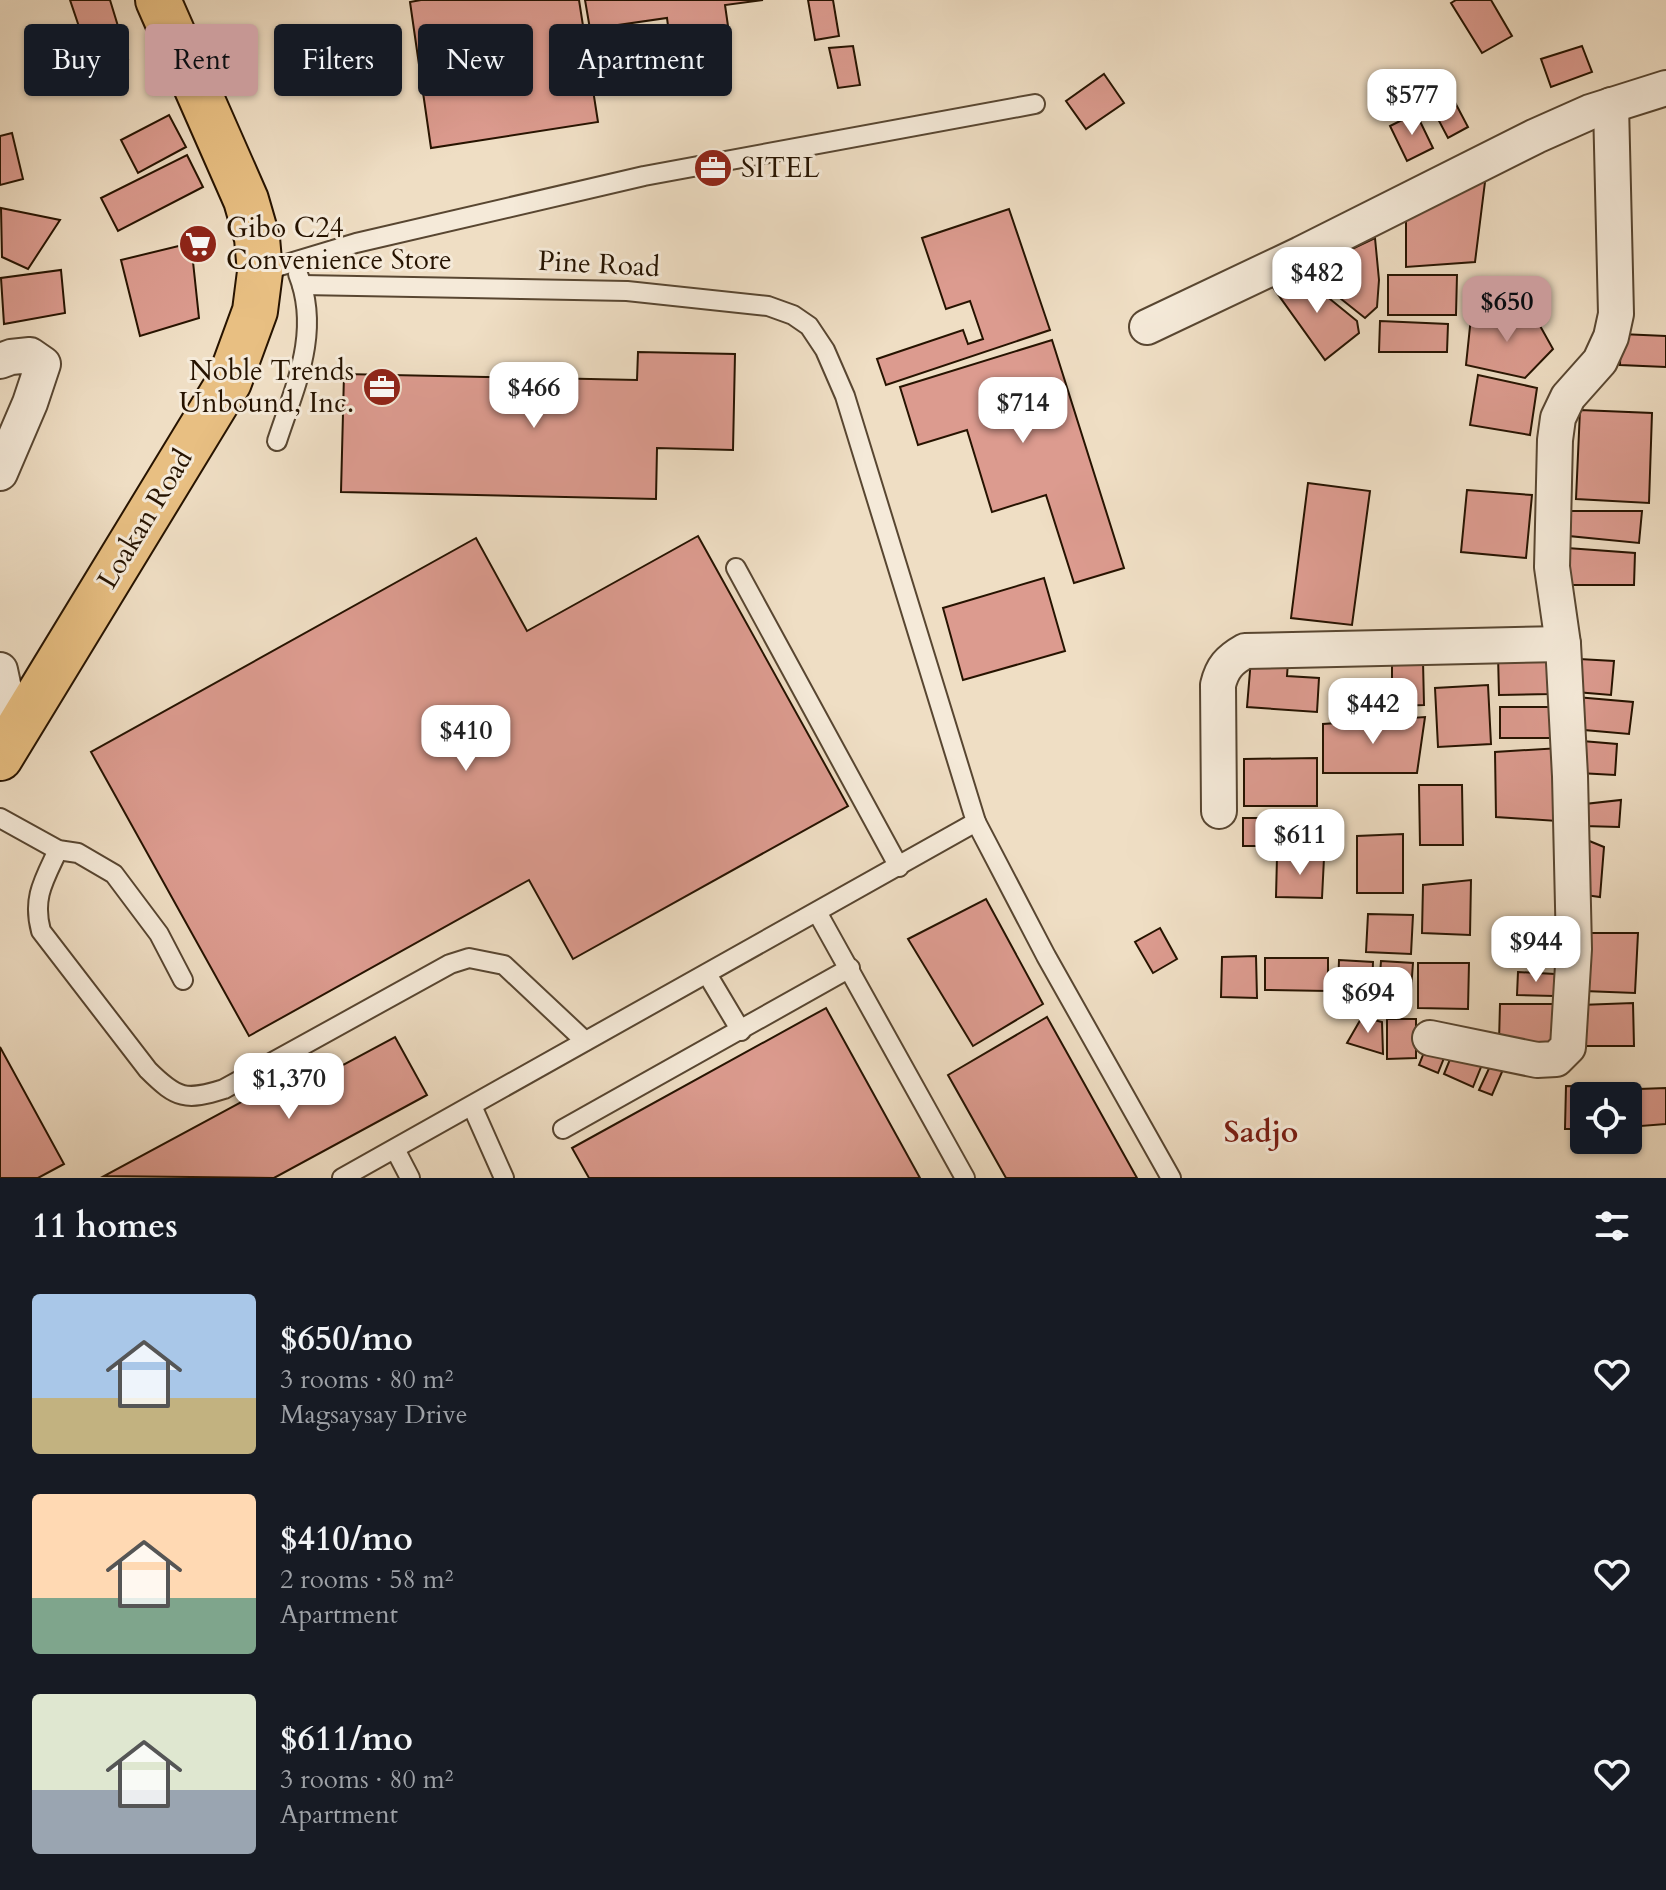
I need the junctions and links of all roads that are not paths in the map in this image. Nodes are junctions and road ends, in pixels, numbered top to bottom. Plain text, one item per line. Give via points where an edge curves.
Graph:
1 (158, 0) edge
2 (1666, 88) edge
3 (1035, 104) dead end
4 (1611, 105) junction
5 (276, 267) junction
6 (302, 285) junction
7 (1147, 327) dead end
8 (0, 361) edge
9 (277, 441) dead end
10 (0, 473) edge
11 (736, 568) dead end
12 (1563, 644) junction
13 (0, 670) edge
14 (7, 746) edge
15 (1219, 811) dead end
16 (0, 818) edge
17 (976, 822) junction
18 (58, 850) junction
19 (899, 867) junction
20 (817, 912) junction
21 (850, 968) junction
22 (707, 974) junction
23 (183, 980) dead end
24 (741, 1031) junction
25 (1430, 1038) dead end
26 (585, 1041) junction
27 (472, 1106) junction
28 (563, 1129) dead end
29 (395, 1149) junction
30 (342, 1178) edge
31 (410, 1178) edge
32 (504, 1178) edge
33 (965, 1178) edge
34 (1171, 1178) edge

1 - 5 main road, Loakan Road via 246,200 257,238
2 - 4 street
3 - 5 lane via 644,176 356,243
4 - 7 street via 1536,136
4 - 12 street via 1616,314 1600,361 1568,397 1555,440 1552,567
5 - 6 lane
5 - 14 main road, Loakan Road via 229,382
6 - 9 lane via 307,346
6 - 17 lane, Pine Road via 627,291 768,306 809,326 845,396
8 - 10 street via 30,355 43,364
11 - 19 lane
12 - 15 street via 1245,651 1222,670 1218,685
12 - 25 street via 1574,933 1568,1047 1556,1059 1537,1060
13 - 14 street
16 - 18 lane
17 - 19 lane
17 - 34 lane, Pine Road
18 - 23 lane via 78,853 114,874 159,934
18 - 26 lane via 37,900 41,931 148,1070 179,1095 224,1089 469,958 504,965
19 - 20 lane
20 - 21 lane
20 - 22 lane
21 - 24 lane
21 - 33 lane
22 - 24 lane
22 - 26 lane
24 - 28 lane
26 - 27 lane
27 - 29 lane
27 - 32 lane
29 - 30 lane
29 - 31 lane

